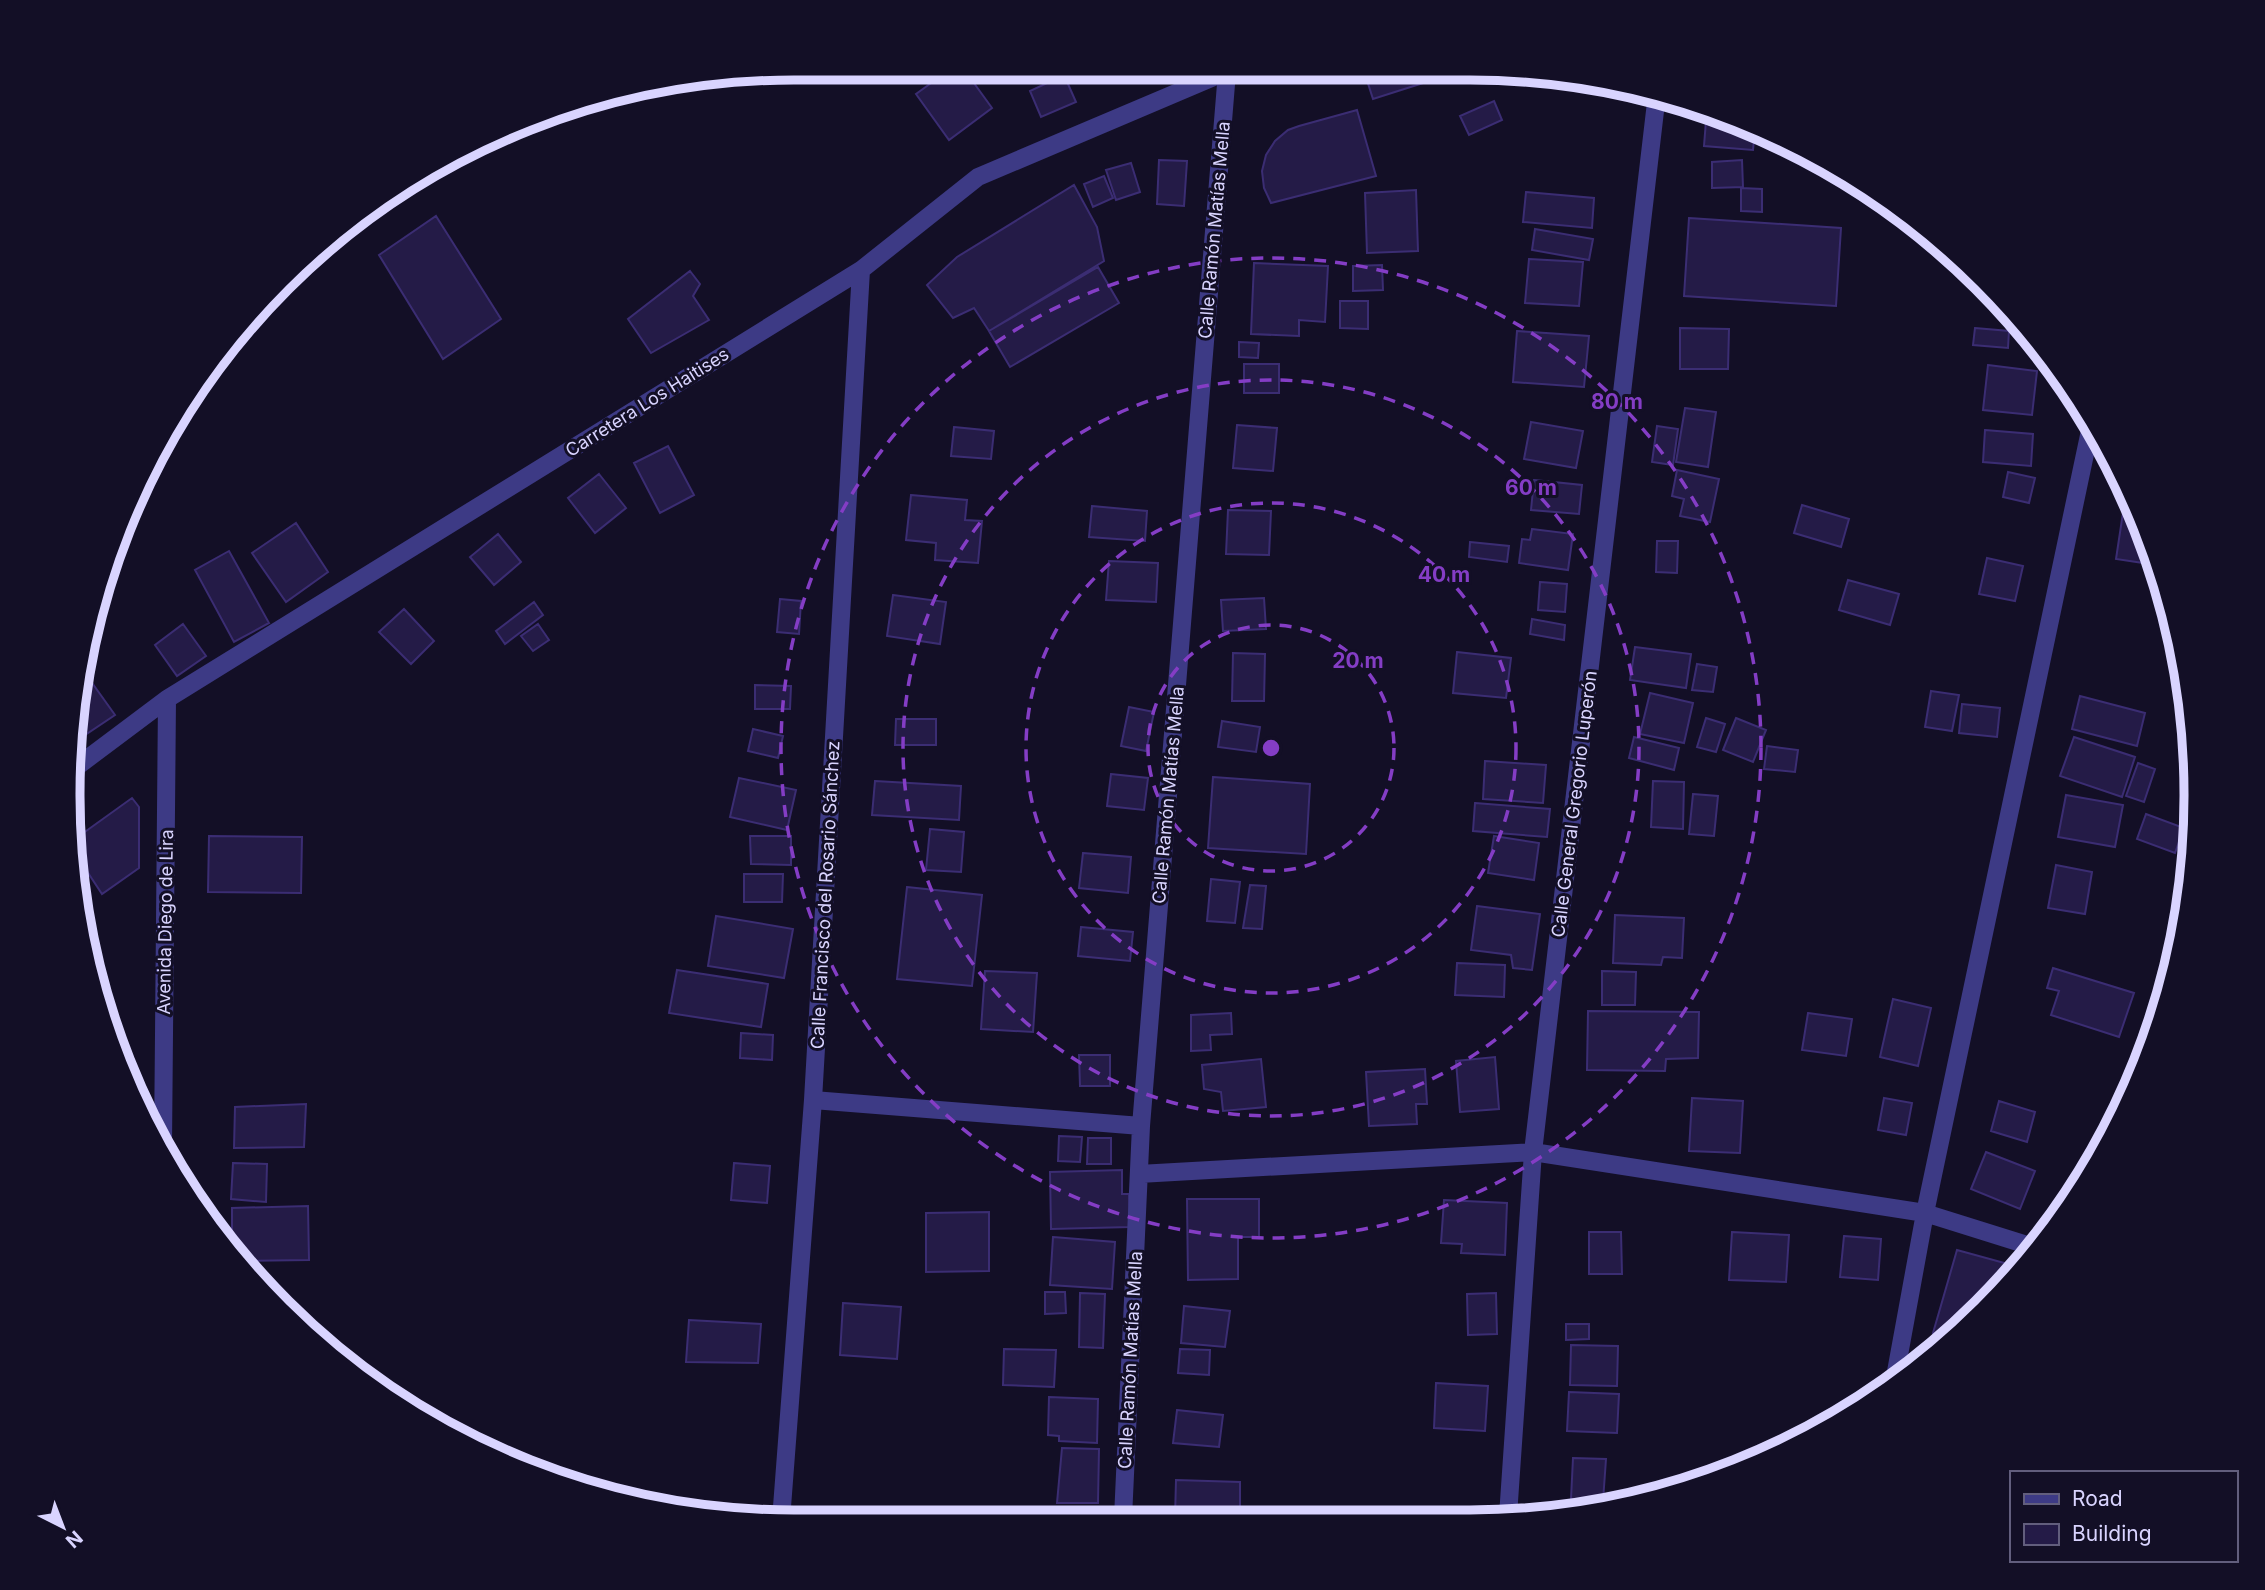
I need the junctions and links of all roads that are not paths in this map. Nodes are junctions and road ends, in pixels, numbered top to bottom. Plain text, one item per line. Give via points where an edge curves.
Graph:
1 (1205, 81) edge
2 (1230, 81) edge
3 (1656, 105) edge
4 (861, 270) junction
5 (2089, 437) edge
6 (167, 699) junction
7 (81, 763) edge
8 (813, 1100) junction
9 (1141, 1126) junction
10 (163, 1128) edge
11 (1533, 1152) junction
12 (1139, 1174) junction
13 (1925, 1213) junction
14 (2025, 1244) edge
15 (1897, 1368) edge
16 (1509, 1508) edge
17 (782, 1509) edge
18 (1123, 1509) edge

1 - 4 street, Carretera Los Haitises via 978,177
2 - 9 street, Calle Ramón Matías Mella
3 - 11 street, Calle General Gregorio Luperón
4 - 6 street, Carretera Los Haitises
4 - 8 street, Calle Francisco del Rosario Sánchez
5 - 13 street
6 - 7 street, Carretera Los Haitises
6 - 10 street, Avenida Diego de Lira
8 - 9 street
8 - 17 street, Calle Francisco del Rosario Sánchez
9 - 12 street, Calle Ramón Matías Mella
11 - 12 street
11 - 13 street
11 - 16 street, Calle General Gregorio Luperón
12 - 18 street, Calle Ramón Matías Mella
13 - 14 street
13 - 15 street

